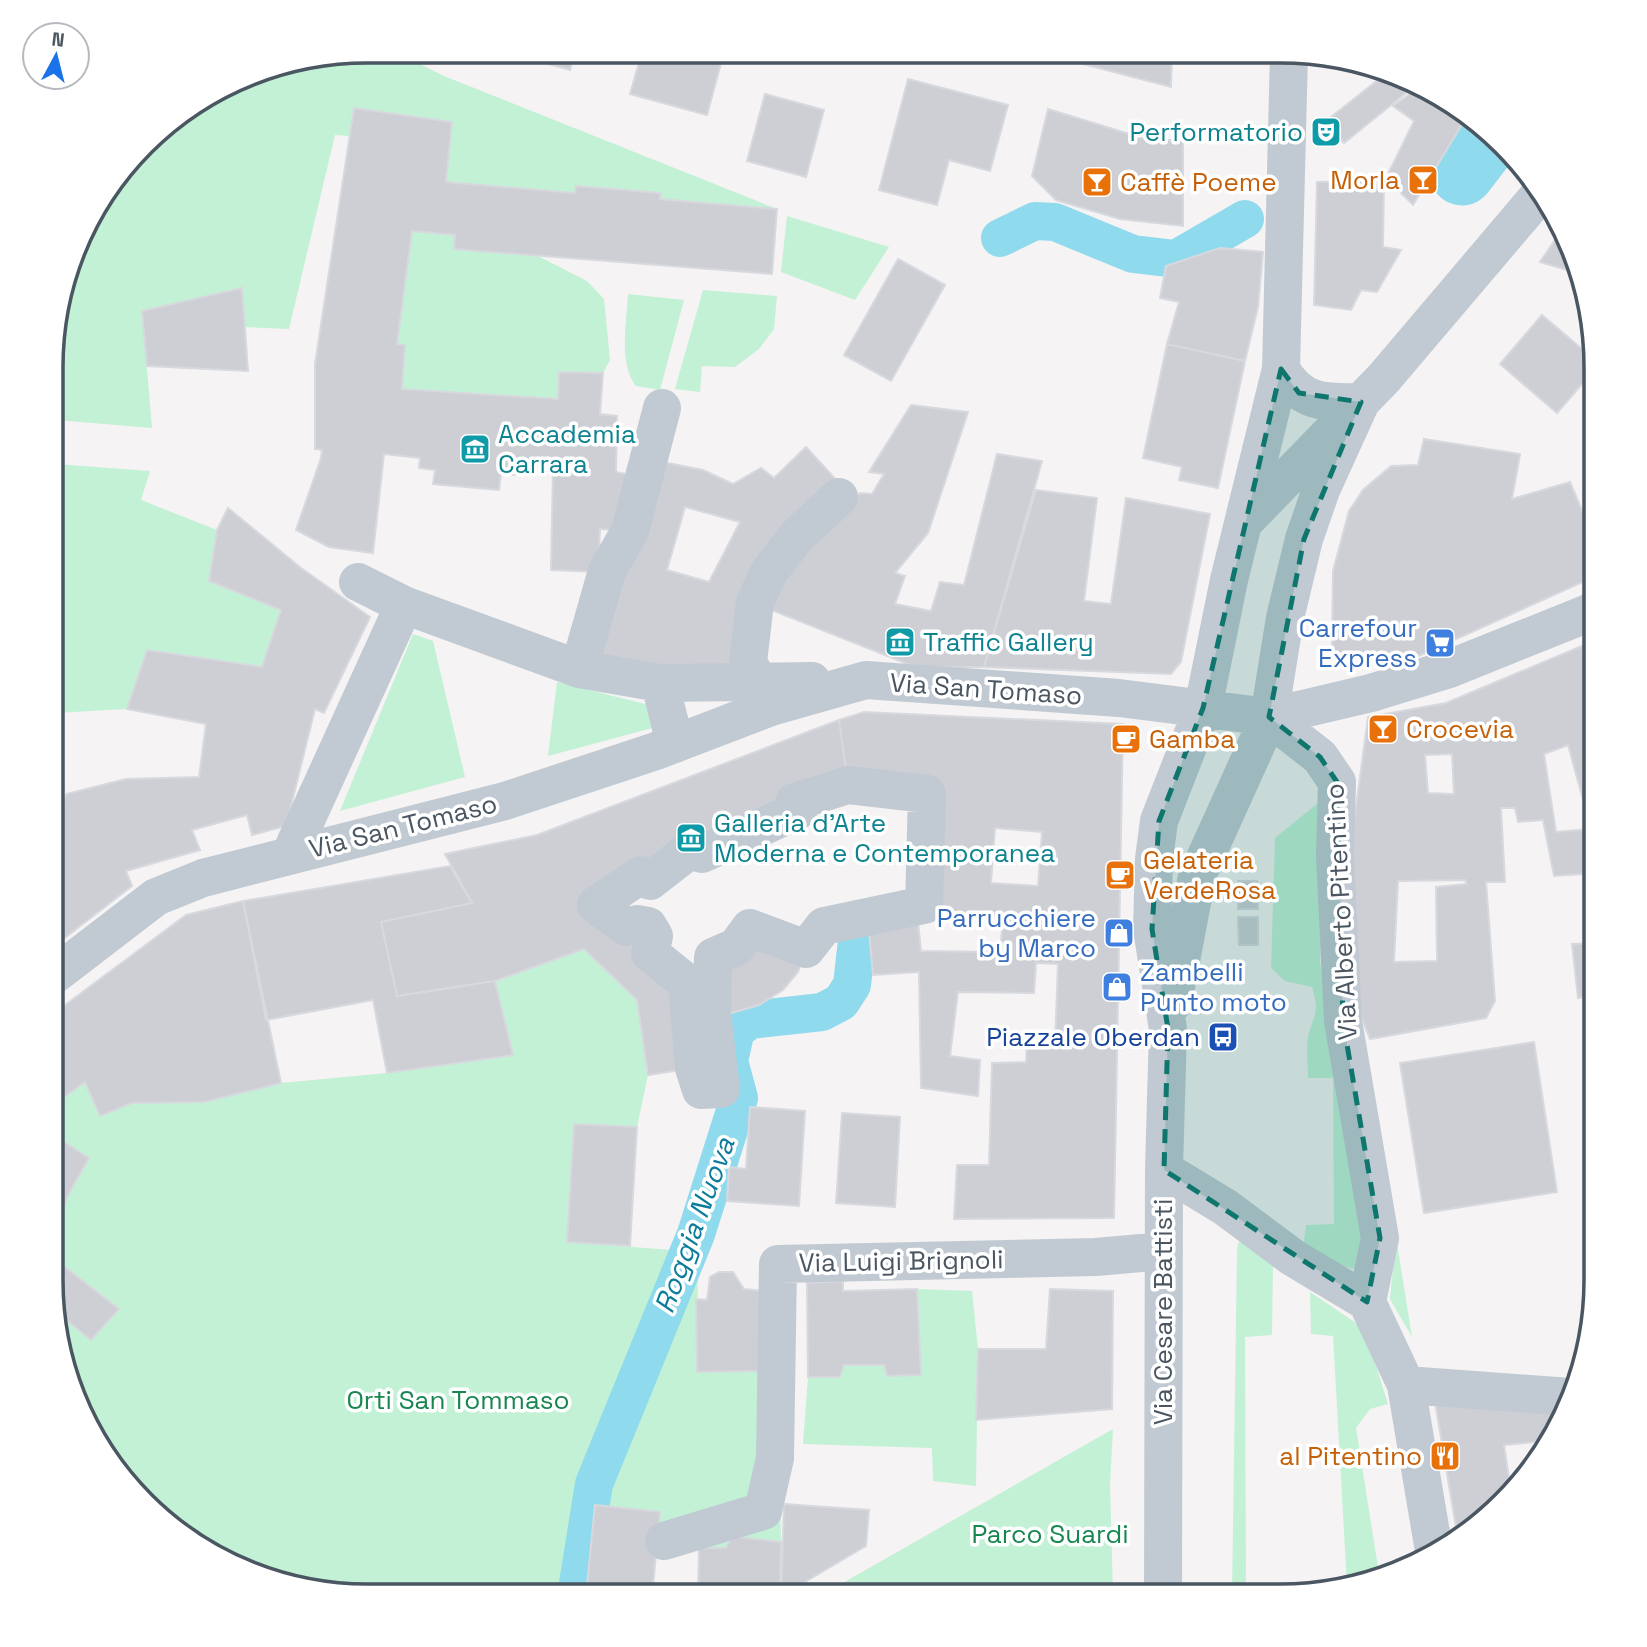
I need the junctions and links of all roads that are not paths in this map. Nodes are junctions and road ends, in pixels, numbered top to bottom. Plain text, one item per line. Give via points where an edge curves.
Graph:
1 (1289, 63) edge
2 (1535, 201) edge
3 (1281, 369) junction
4 (1360, 402) junction
5 (662, 408) dead end
6 (1287, 478) junction
7 (839, 497) dead end
8 (1244, 523) junction
9 (358, 582) dead end
10 (1584, 615) edge
11 (397, 618) junction
12 (1285, 618) junction
13 (579, 669) junction
14 (660, 682) junction
15 (765, 695) junction
16 (1203, 708) junction
17 (1269, 717) junction
18 (675, 744) junction
19 (290, 855) junction
20 (924, 905) joint
21 (63, 968) edge
22 (1168, 1029) junction
23 (1164, 1170) junction
24 (1164, 1251) junction
25 (1367, 1302) junction
26 (1406, 1385) junction
27 (1561, 1396) edge
28 (664, 1541) dead end
29 (1433, 1543) edge
30 (1163, 1584) edge

1 - 3 street
2 - 4 street
3 - 4 street via 1299,393 1326,401
3 - 6 street
3 - 8 street, Via Cesare Battisti
4 - 6 street
4 - 12 street via 1304,538
5 - 13 street via 630,531 607,572
6 - 8 street
6 - 12 street
7 - 15 street via 796,537 769,572 755,602 748,662
8 - 16 street, Via Cesare Battisti
9 - 11 street
10 - 17 street via 1449,669 1371,694
11 - 13 street
11 - 19 street
12 - 17 street, Via Cesare Battisti
13 - 14 street
14 - 15 street
14 - 18 street
15 - 16 street, Via San Tomaso via 866,680
15 - 18 street, Via San Tomaso
16 - 17 street
16 - 22 street, Via Cesare Battisti via 1159,821 1154,859 1152,929
17 - 22 street, Via Cesare Battisti via 1198,876
17 - 25 street, Via Alberto Pitentino via 1320,757 1337,782 1335,856 1343,1021 1380,1238
18 - 19 street, Via San Tomaso via 506,800
19 - 21 street, Via San Tomaso via 203,878 156,897
20 - 20 street via 824,926 806,949 750,928 736,947 713,957 712,1013 721,1089 701,1090 694,1068 687,983 650,953 654,936 648,926 626,927 596,905 641,875 650,881 695,846 702,854 799,810 794,802 848,785 927,794
22 - 23 street, Via Cesare Battisti
23 - 24 street, Via Cesare Battisti
23 - 25 street
24 - 28 street, Via Luigi Brignoli via 1096,1257 778,1264 775,1458 763,1511
24 - 30 street, Via Cesare Battisti
25 - 26 street
26 - 27 street
26 - 29 street

